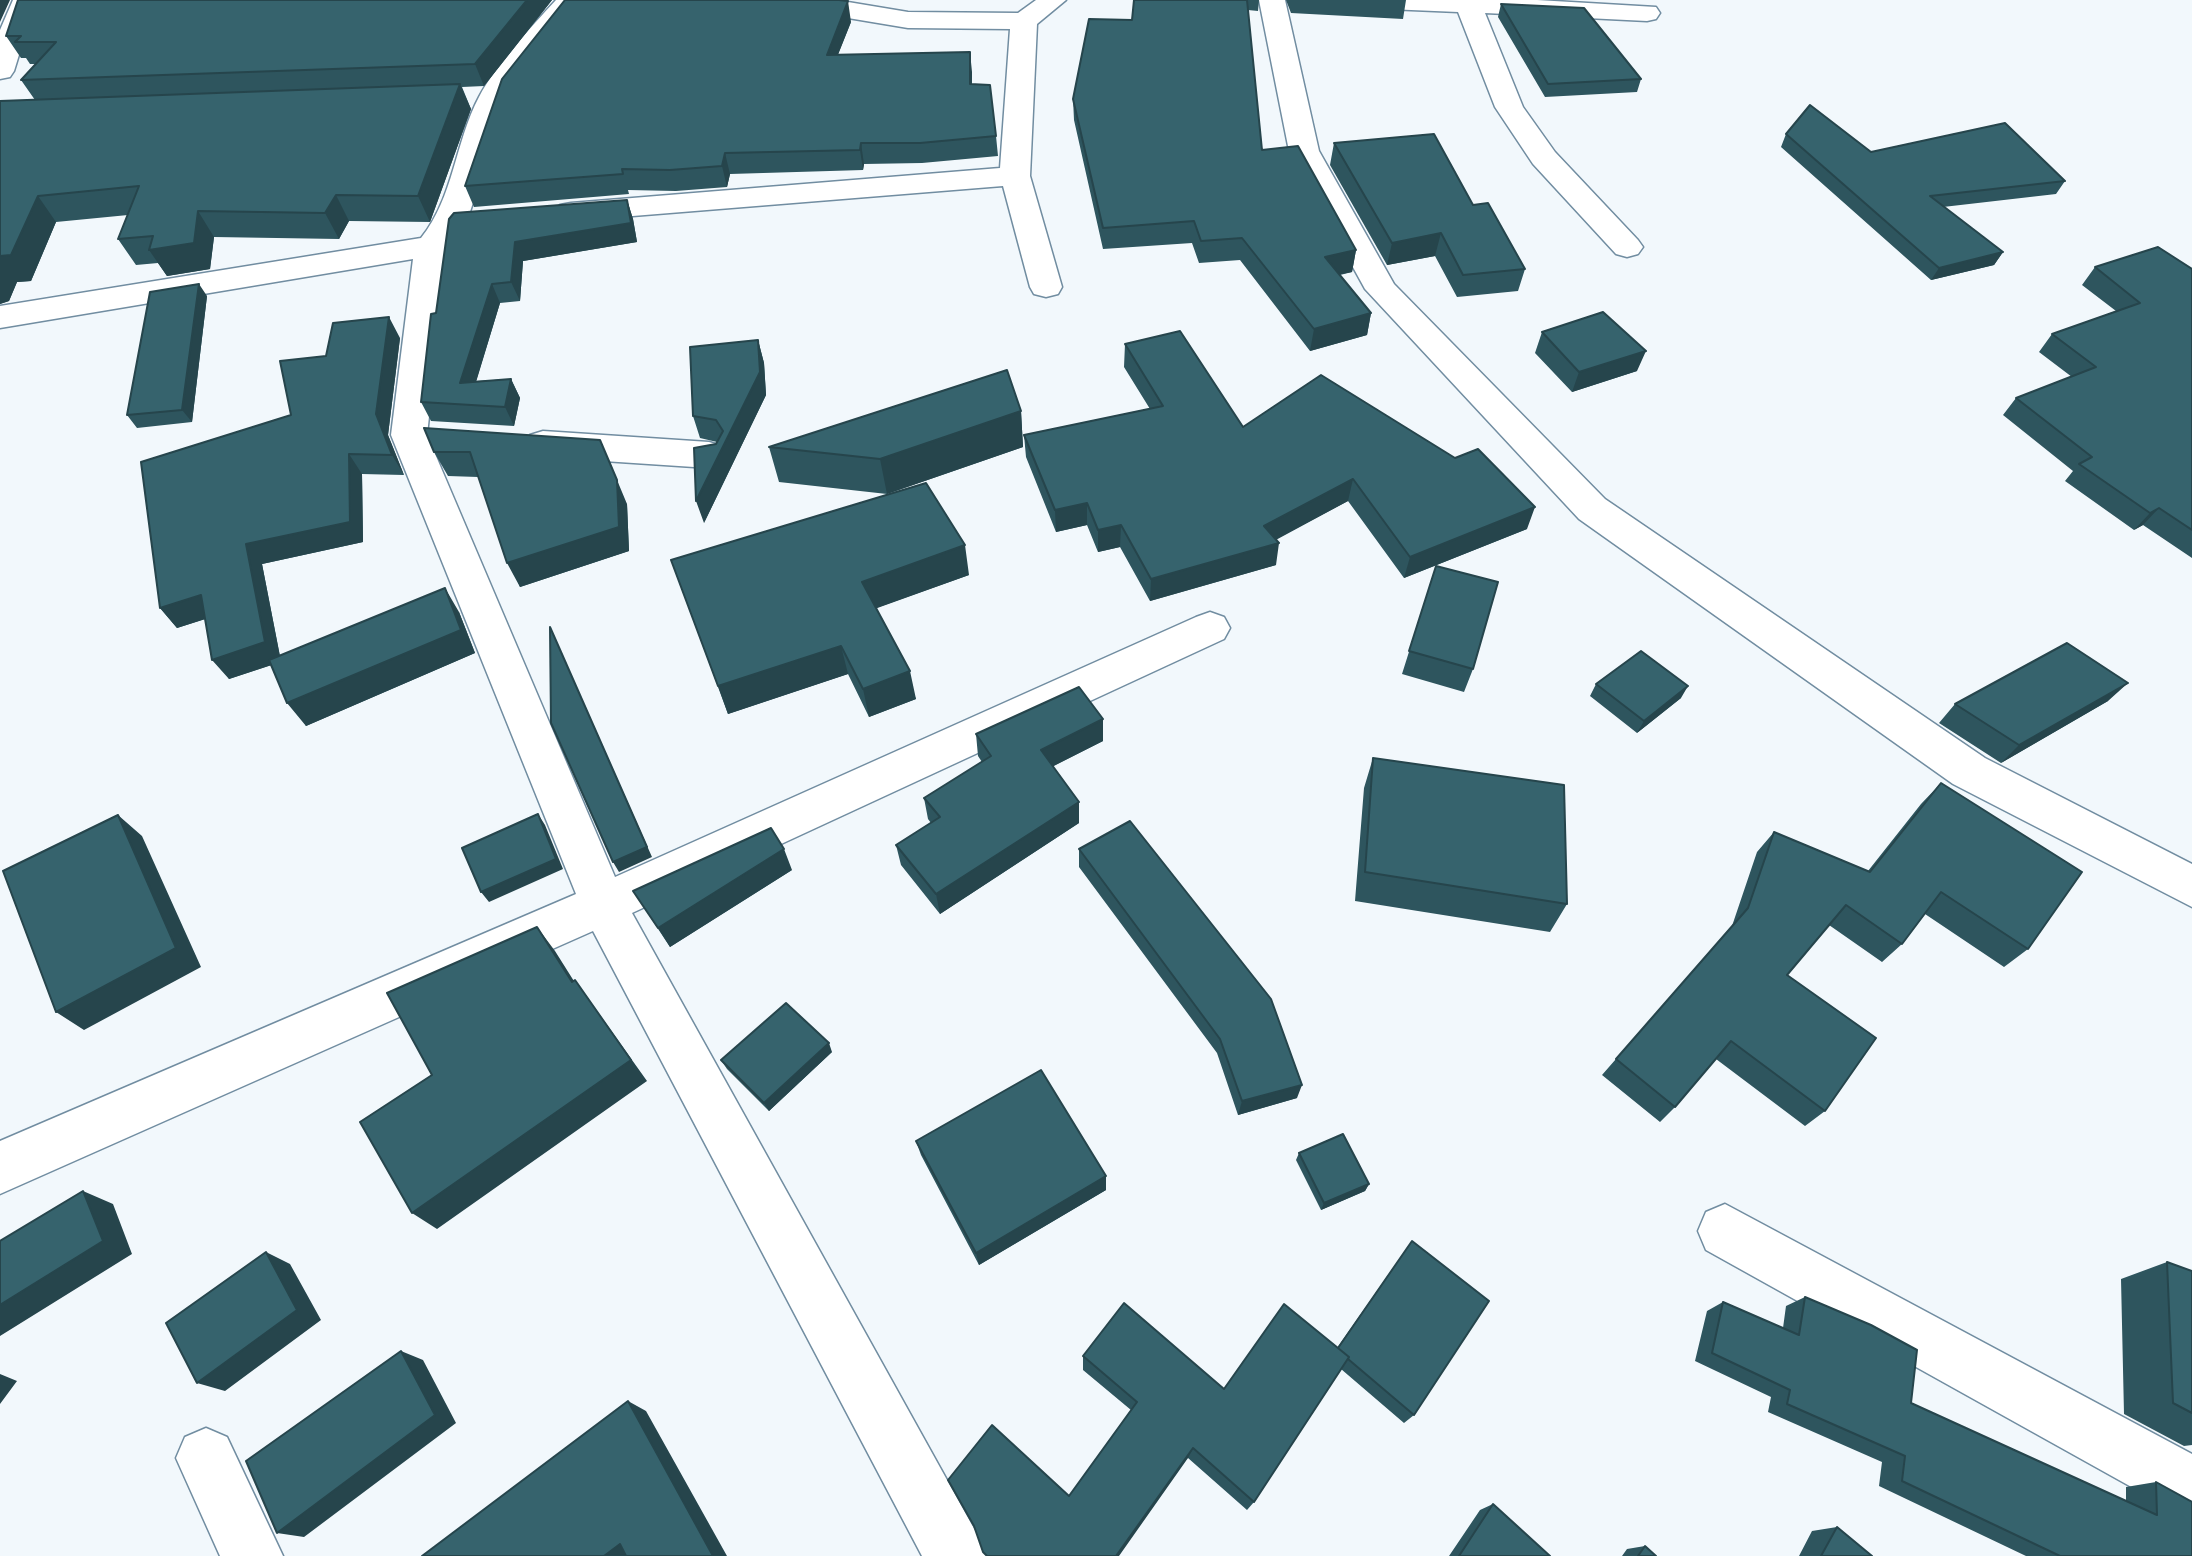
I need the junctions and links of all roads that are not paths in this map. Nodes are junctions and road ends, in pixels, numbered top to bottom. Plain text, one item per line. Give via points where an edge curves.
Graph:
1 (570, 0) edge
2 (788, 0) edge
3 (1053, 0) edge
4 (1272, 0) edge
5 (1364, 0) edge
6 (1546, 4) edge
7 (16, 5) edge
8 (1468, 5) junction
9 (916, 10) edge
10 (1647, 13) dead end
11 (1024, 21) junction
12 (0, 71) edge
13 (1015, 176) junction
14 (545, 214) edge
15 (455, 229) junction
16 (1627, 247) dead end
17 (1046, 287) dead end
18 (0, 317) edge
19 (504, 441) edge
20 (709, 455) edge
21 (1210, 628) dead end
22 (2192, 887) edge
23 (603, 904) junction
24 (0, 1168) edge
25 (1725, 1231) dead end
26 (206, 1458) dead end
27 (2192, 1488) edge
28 (252, 1556) edge
29 (955, 1556) edge

1 - 15 street via 478,98
2 - 9 street
3 - 11 street
4 - 22 street via 1304,151 1381,289 1592,509 1969,771
5 - 8 street
6 - 8 street
6 - 10 street
7 - 12 street
8 - 16 street via 1509,107 1544,158
9 - 11 street
11 - 13 street
13 - 14 street
13 - 17 street
15 - 18 street
15 - 23 street via 425,436
19 - 20 street
21 - 23 street
23 - 24 street
23 - 29 street
25 - 27 street
26 - 28 street

